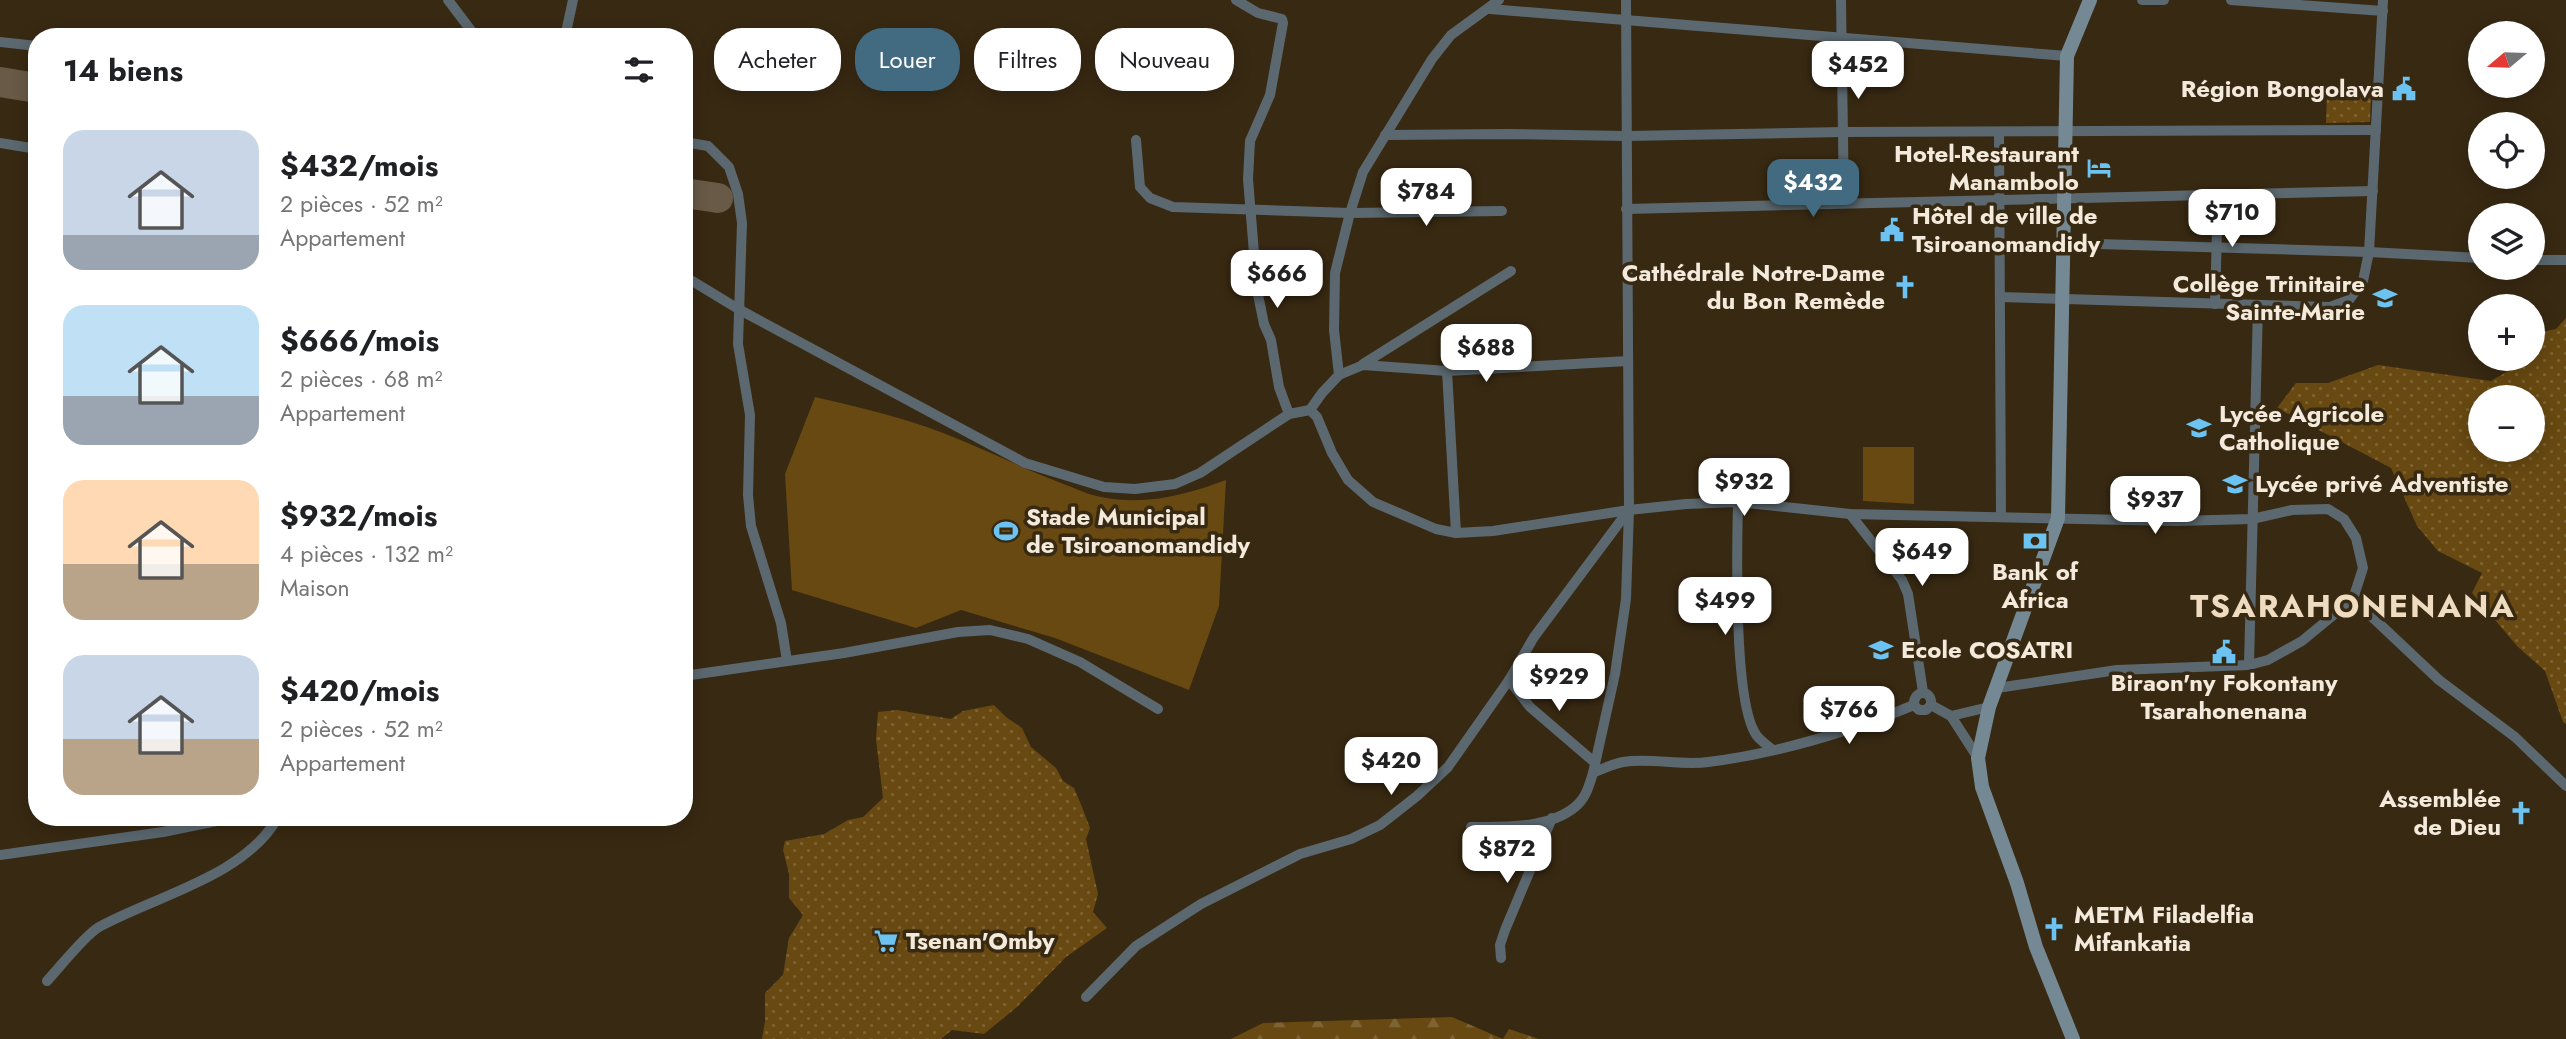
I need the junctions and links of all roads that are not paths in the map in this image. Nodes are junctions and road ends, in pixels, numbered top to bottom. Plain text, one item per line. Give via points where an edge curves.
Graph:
1 (448, 0) edge
2 (573, 0) edge
3 (1236, 0) edge
4 (1499, 0) edge
5 (1626, 0) edge
6 (1841, 0) edge
7 (2090, 0) edge
8 (2142, 0) edge
9 (2164, 0) edge
10 (2231, 0) edge
11 (2383, 6) edge
12 (1490, 9) junction
13 (1626, 21) junction
14 (469, 28) edge
15 (567, 28) edge
16 (1841, 37) junction
17 (0, 42) edge
18 (28, 45) edge
19 (2067, 57) junction
20 (2376, 130) junction
21 (2065, 131) junction
22 (1843, 132) junction
23 (1999, 132) junction
24 (1385, 135) junction
25 (1626, 136) junction
26 (1136, 140) dead end
27 (0, 142) edge
28 (693, 144) edge
29 (28, 147) edge
30 (2373, 191) junction
31 (2218, 194) junction
32 (2064, 199) junction
33 (1999, 200) junction
34 (1844, 203) junction
35 (1626, 209) junction
36 (1251, 211) junction
37 (1502, 211) dead end
38 (1350, 214) junction
39 (2063, 243) junction
40 (2217, 247) junction
41 (2369, 252) junction
42 (2468, 257) edge
43 (2545, 260) edge
44 (2566, 260) edge
45 (1511, 271) dead end
46 (693, 281) edge
47 (2000, 297) junction
48 (2062, 298) junction
49 (2216, 304) junction
50 (2258, 306) junction
51 (740, 310) junction
52 (1628, 361) junction
53 (1363, 365) junction
54 (1447, 371) junction
55 (1339, 375) junction
56 (1310, 410) junction
57 (1289, 414) junction
58 (1738, 502) junction
59 (1629, 510) junction
60 (1850, 514) junction
61 (2001, 517) junction
62 (2057, 519) junction
63 (2252, 519) junction
64 (1456, 533) junction
65 (2353, 599) junction
66 (787, 661) junction
67 (2249, 665) junction
68 (693, 675) edge
69 (1509, 680) junction
70 (1997, 688) junction
71 (1923, 692) junction
72 (1914, 705) junction
73 (1931, 705) junction
74 (1989, 707) junction
75 (1158, 709) dead end
76 (1951, 716) junction
77 (1773, 750) junction
78 (1978, 758) junction
79 (1593, 761) junction
80 (1592, 773) junction
81 (2566, 786) edge
82 (1552, 818) junction
83 (192, 826) edge
84 (273, 826) edge
85 (1471, 827) dead end
86 (0, 855) edge
87 (1502, 958) dead end
88 (47, 981) dead end
89 (1086, 997) dead end
90 (2073, 1039) edge

1 - 14 street
2 - 15 street
3 - 36 street via 1283,23 1270,96 1250,141
4 - 12 street
5 - 13 street
6 - 16 street
7 - 19 main road
8 - 9 street
10 - 11 street
11 - 20 street
12 - 13 street
12 - 24 street via 1451,35
13 - 16 street
13 - 25 street
16 - 19 street
16 - 22 street
17 - 18 street
19 - 21 main road
20 - 21 street
20 - 30 street
21 - 23 street
21 - 32 main road
22 - 23 street
22 - 25 street
22 - 34 street
23 - 33 street
24 - 25 street
24 - 38 street via 1363,172
25 - 35 street
26 - 36 street via 1140,187 1150,198 1173,207
27 - 29 street
28 - 51 street via 708,146 729,167 738,194
30 - 31 street
30 - 41 street
31 - 32 street
31 - 40 street
32 - 33 street
32 - 39 main road
33 - 34 street
33 - 47 street
34 - 35 street
35 - 52 street
36 - 38 street
36 - 57 street via 1259,301
37 - 38 street
38 - 55 street via 1335,273
39 - 40 street
39 - 48 main road
40 - 41 street
40 - 49 street
41 - 42 street
41 - 50 street via 2363,281 2350,300 2330,307
43 - 44 street
45 - 53 street
46 - 51 street
47 - 48 street
47 - 61 street
48 - 49 street
48 - 62 main road
49 - 50 street
50 - 63 street
51 - 57 street via 1025,463 1104,487 1175,484 1200,473
51 - 66 street via 738,344 750,415 751,526 781,623
52 - 54 street
52 - 59 street
53 - 54 street
53 - 55 street
54 - 64 street
55 - 56 street
56 - 57 street
56 - 64 street via 1348,480 1373,502
58 - 59 street
58 - 60 street
58 - 77 street via 1745,709 1756,735
59 - 64 street
59 - 69 street via 1534,636
59 - 79 street via 1626,599 1615,674
60 - 61 street
60 - 71 street via 1908,594
61 - 62 street
62 - 63 street
62 - 70 main road
63 - 65 street via 2292,510 2328,509 2344,519 2356,538 2362,568
63 - 67 street
65 - 67 street via 2302,641
65 - 81 street via 2439,680 2515,737
66 - 68 street
66 - 75 street via 990,630 1028,639 1080,662
67 - 70 street via 2117,670
69 - 79 street via 1530,707
69 - 89 street via 1448,767 1389,818 1351,839 1300,854 1201,904 1136,946
70 - 74 main road
71 - 72 street via 1917,694
71 - 73 street via 1929,694
72 - 73 street via 1919,710
72 - 77 street via 1866,725
73 - 76 street
74 - 76 street
74 - 78 main road
76 - 78 street
77 - 80 street via 1697,763 1625,762
78 - 90 main road via 1982,787 2036,947
79 - 80 street
80 - 82 street via 1588,792 1574,807
82 - 85 street via 1510,827
82 - 87 street via 1504,930
83 - 86 street
84 - 88 street via 239,858 206,878 96,929

